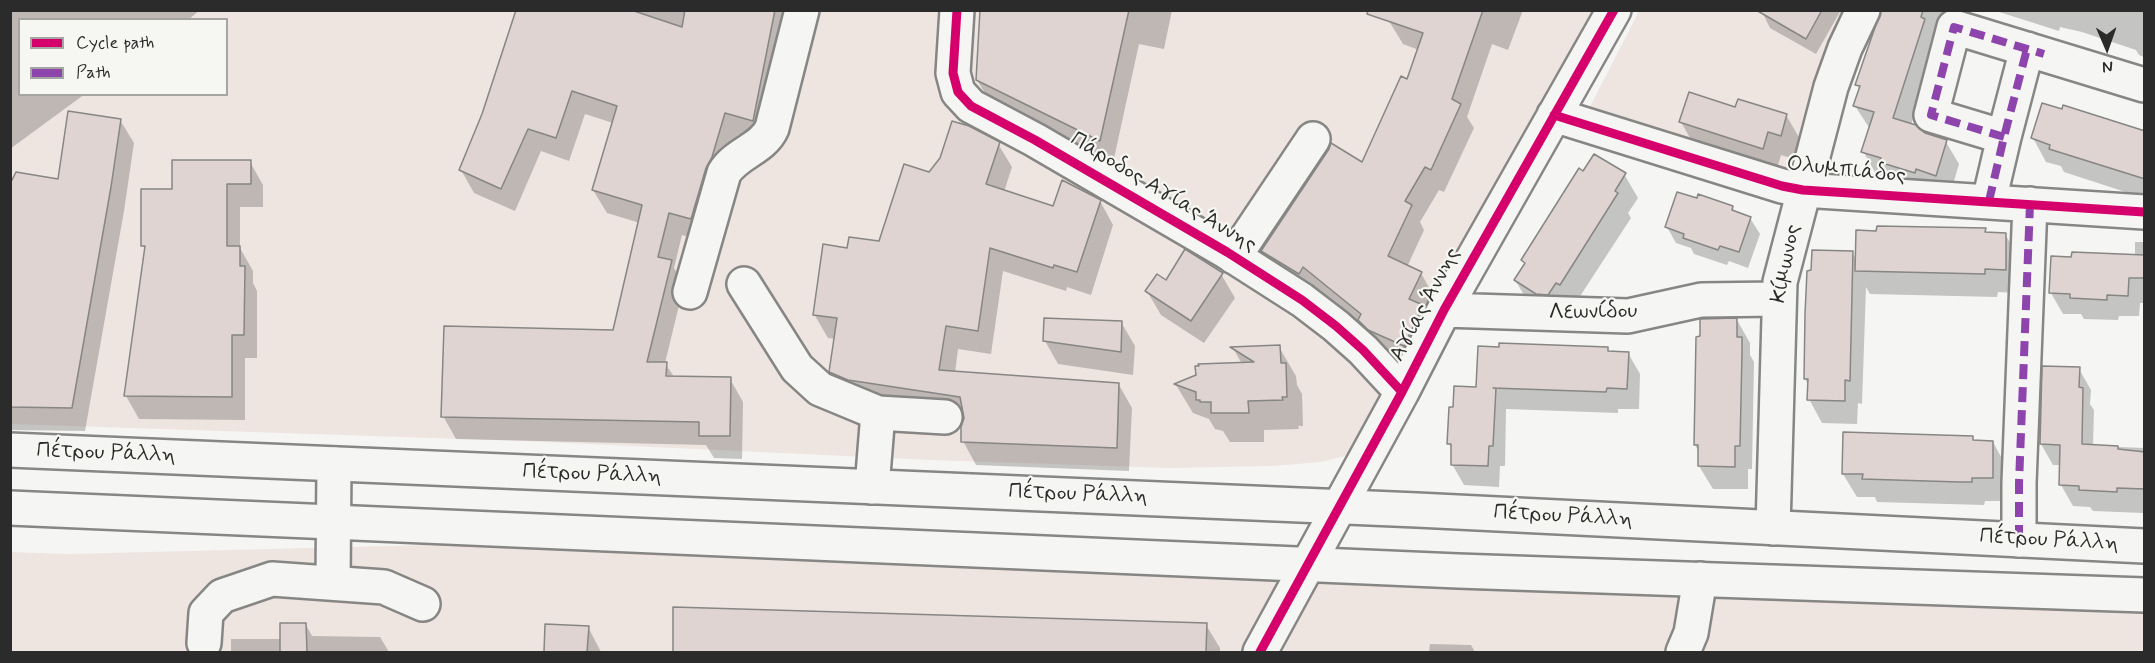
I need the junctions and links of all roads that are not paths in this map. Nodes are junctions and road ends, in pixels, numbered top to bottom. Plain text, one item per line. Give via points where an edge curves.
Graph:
1 (802, 10) edge
2 (957, 10) edge
3 (1614, 10) edge
4 (1863, 10) edge
5 (2035, 51) junction
6 (2145, 85) edge
7 (1554, 115) junction
8 (2004, 136) junction
9 (1313, 139) dead end
10 (1803, 190) junction
11 (1989, 201) junction
12 (2030, 204) junction
13 (2145, 212) edge
14 (1234, 257) junction
15 (744, 284) dead end
16 (690, 292) dead end
17 (1778, 299) junction
18 (1444, 310) junction
19 (1402, 392) junction
20 (878, 413) junction
21 (945, 417) dead end
22 (10, 450) edge
23 (334, 464) junction
24 (872, 487) junction
25 (1339, 507) junction
26 (10, 508) edge
27 (333, 522) junction
28 (1773, 528) junction
29 (2019, 540) junction
30 (2145, 546) edge
31 (1309, 564) junction
32 (1700, 579) junction
33 (333, 584) junction
34 (2145, 595) edge
35 (423, 604) dead end
36 (204, 643) dead end
37 (1260, 652) edge
38 (1683, 652) edge

1 - 16 main road via 772,128 763,141 735,159 724,173
2 - 14 main road, Πάροδος Αγίας Άννης via 953,73 958,92 971,106
3 - 7 main road, Αγίας Άννης
4 - 10 main road, Κίμωνος via 1831,87
5 - 6 main road
5 - 8 main road
5 - 8 main road via 1954,27 1931,115
7 - 10 main road, Ολυμπιάδος
7 - 18 main road, Αγίας Άννης
8 - 11 main road
9 - 14 main road
10 - 11 main road, Ολυμπιάδος
10 - 17 main road, Κίμωνος
11 - 12 main road, Ολυμπιάδος
12 - 13 main road, Ολυμπιάδος
12 - 29 main road
14 - 19 main road, Πάροδος Αγίας Άννης via 1336,326
15 - 20 main road via 797,368 820,389
17 - 18 main road, Λεωνίδου via 1701,300 1628,316
17 - 28 main road, Κίμωνος
18 - 19 main road, Αγίας Άννης
19 - 25 main road, Αγίας Άννης
20 - 21 main road
20 - 24 main road
22 - 23 main road, Πέτρου Ράλλη
23 - 24 main road, Πέτρου Ράλλη
23 - 27 main road
24 - 25 main road, Πέτρου Ράλλη
25 - 28 main road, Πέτρου Ράλλη
25 - 31 main road, Αγίας Άννης
26 - 27 main road
27 - 31 main road
27 - 33 main road
28 - 29 main road, Πέτρου Ράλλη
29 - 30 main road, Πέτρου Ράλλη
31 - 32 main road
31 - 37 main road, Αγίας Άννης
32 - 34 main road
32 - 38 main road via 1691,633
33 - 35 main road via 384,587
33 - 36 main road via 272,579 222,596 206,613

